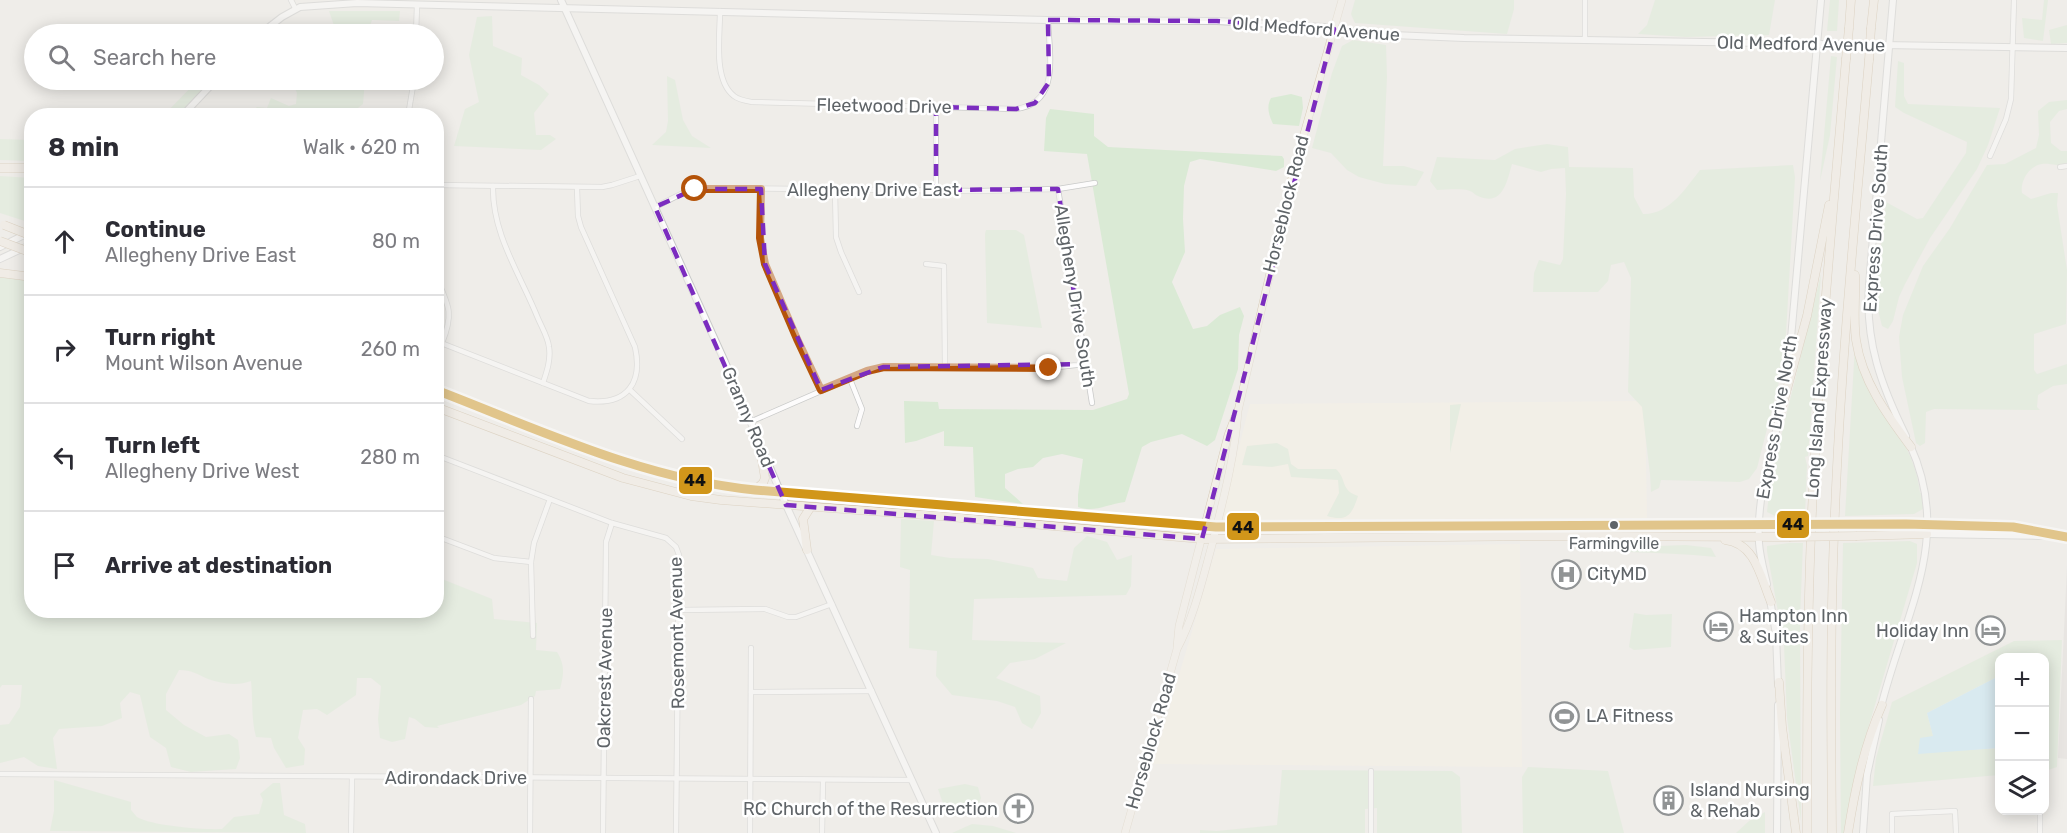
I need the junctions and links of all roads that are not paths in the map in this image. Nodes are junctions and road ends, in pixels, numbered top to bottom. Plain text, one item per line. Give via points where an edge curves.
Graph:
1 (291, 0) edge
2 (561, 0) edge
3 (1342, 0) edge
4 (1585, 0) edge
5 (1821, 0) edge
6 (1851, 0) edge
7 (1874, 0) edge
8 (1893, 0) edge
9 (2014, 0) edge
10 (417, 5) junction
11 (295, 8) junction
12 (565, 8) junction
13 (720, 11) junction
14 (1048, 20) junction
15 (273, 24) edge
16 (416, 24) edge
17 (1334, 29) junction
18 (1585, 39) junction
19 (1818, 44) junction
20 (1890, 45) junction
21 (2014, 46) junction
22 (2067, 48) edge
23 (207, 90) edge
24 (412, 90) edge
25 (936, 107) junction
26 (190, 108) edge
27 (409, 108) edge
28 (1990, 156) dead end
29 (1837, 162) junction
30 (2067, 166) edge
31 (2060, 167) dead end
32 (0, 168) edge
33 (24, 168) edge
34 (640, 176) junction
35 (1095, 183) dead end
36 (444, 185) edge
37 (493, 186) junction
38 (578, 188) junction
39 (761, 189) junction
40 (1058, 189) junction
41 (835, 190) junction
42 (936, 190) junction
43 (655, 207) junction
44 (2, 225) edge
45 (24, 233) edge
46 (24, 235) edge
47 (1854, 238) junction
48 (0, 241) edge
49 (0, 247) edge
50 (24, 248) edge
51 (24, 250) edge
52 (0, 259) edge
53 (926, 264) dead end
54 (0, 273) edge
55 (24, 276) edge
56 (859, 292) dead end
57 (444, 298) edge
58 (444, 334) edge
59 (444, 344) edge
60 (1085, 364) junction
61 (945, 367) junction
62 (850, 379) junction
63 (543, 383) junction
64 (630, 390) junction
65 (821, 390) junction
66 (444, 393) edge
67 (1092, 403) dead end
68 (444, 410) edge
69 (1238, 411) junction
70 (1781, 411) junction
71 (750, 422) junction
72 (857, 426) dead end
73 (682, 439) dead end
74 (759, 442) junction
75 (1911, 447) junction
76 (444, 458) edge
77 (755, 490) junction
78 (781, 492) junction
79 (550, 499) junction
80 (786, 506) junction
81 (810, 507) junction
82 (612, 523) junction
83 (1759, 524) junction
84 (1927, 524) junction
85 (1205, 526) junction
86 (1216, 527) junction
87 (1927, 534) junction
88 (1673, 536) junction
89 (1759, 536) junction
90 (2053, 536) junction
91 (2067, 537) edge
92 (444, 539) edge
93 (1202, 539) junction
94 (1213, 540) junction
95 (807, 550) junction
96 (531, 562) junction
97 (1771, 602) junction
98 (832, 604) junction
99 (679, 610) junction
100 (533, 636) dead end
101 (751, 648) dead end
102 (1177, 649) junction
103 (1779, 682) junction
104 (751, 692) junction
105 (872, 692) junction
106 (531, 699) dead end
107 (1882, 705) junction
108 (1371, 771) dead end
109 (0, 774) edge
110 (351, 777) junction
111 (530, 778) junction
112 (603, 779) junction
113 (677, 780) junction
114 (750, 780) junction
115 (912, 780) junction
116 (822, 781) junction
117 (2040, 815) edge
118 (351, 833) edge
119 (530, 833) edge
120 (603, 833) edge
121 (676, 833) edge
122 (750, 833) edge
123 (822, 833) edge
124 (936, 833) edge
125 (1125, 833) edge
126 (1371, 833) edge
127 (1777, 833) edge
128 (1796, 833) edge
129 (1808, 833) edge
130 (1832, 833) edge
131 (1848, 833) edge
132 (1863, 833) edge
133 (1892, 833) edge
134 (1956, 833) edge
135 (2040, 833) edge

1 - 11 street
2 - 12 street, Granny Road
3 - 17 main road, Horseblock Road
4 - 18 street
5 - 19 street, Express Drive North
6 - 29 highway, Long Island Expressway, bridge
7 - 47 highway, Long Island Expressway, bridge
8 - 20 street, Express Drive South
9 - 21 street
10 - 11 street, Old Medford Avenue via 357,3
10 - 12 street, Old Medford Avenue
10 - 16 street
11 - 15 street
12 - 13 street, Old Medford Avenue
12 - 34 street, Granny Road
13 - 14 street, Old Medford Avenue
13 - 25 street, Fleetwood Drive via 720,71 723,82 740,100
14 - 17 street, Old Medford Avenue via 1217,21
14 - 25 street, Fleetwood Drive via 1049,82 1035,103 1016,109
17 - 18 street, Old Medford Avenue via 1369,34
17 - 69 main road, Horseblock Road via 1294,169
18 - 19 street, Old Medford Avenue
19 - 20 street, Old Medford Avenue
19 - 70 street, Express Drive North via 1792,346
20 - 21 street, Old Medford Avenue
20 - 75 street, Express Drive South via 1869,315 1879,375
21 - 22 street, Old Medford Avenue
21 - 28 street via 2011,99
23 - 26 street
24 - 27 street
25 - 42 street
29 - 70 highway via 1814,285
29 - 129 highway, Long Island Expressway via 1812,512
30 - 31 street
32 - 33 highway
34 - 38 street via 612,186
34 - 43 street, Granny Road
35 - 40 street, Allegheny Drive East
36 - 37 street
37 - 38 street
37 - 63 street via 494,214 501,235 549,345
38 - 64 street via 581,227 635,347 638,367
39 - 41 street, Allegheny Drive East
39 - 43 street, Allegheny Drive East via 695,189
39 - 65 street via 760,238 765,264
40 - 42 street, Allegheny Drive East
40 - 60 street, Allegheny Drive South
41 - 42 street, Allegheny Drive East
41 - 56 street via 836,237
43 - 71 street, Granny Road
44 - 45 highway, bridge
46 - 49 street
47 - 75 highway via 1860,359 1876,396
47 - 130 highway, Long Island Expressway via 1835,510
48 - 51 highway, bridge
50 - 52 street
53 - 61 street via 944,266
54 - 55 highway
57 - 58 street via 449,326
59 - 63 street
60 - 61 street via 1049,368
60 - 67 street, Allegheny Drive South
61 - 62 street via 884,367
62 - 65 street
62 - 72 street via 862,409
63 - 64 street via 596,402 614,400
64 - 73 street
65 - 71 street
66 - 77 highway via 639,467 698,482
68 - 80 highway via 641,483 706,498
69 - 85 main road, Horseblock Road
69 - 86 main road, Horseblock Road
70 - 83 street, Express Drive North
71 - 74 street, Granny Road
74 - 77 highway via 765,478
74 - 78 street, Granny Road
75 - 84 street, Express Drive South via 1924,486
76 - 79 street, Rosemont Avenue
77 - 78 highway
78 - 80 street, Granny Road
78 - 85 highway
79 - 82 street, Rosemont Avenue
79 - 96 street
80 - 81 highway
80 - 95 street, Granny Road
81 - 93 highway
81 - 95 highway via 803,519
82 - 99 street, Rosemont Avenue via 666,538 676,547
82 - 112 street, Oakcrest Avenue via 606,542
83 - 84 highway, bridge
83 - 86 highway
83 - 89 street, Express Drive North
84 - 87 street, Express Drive South
84 - 90 street via 2023,528
85 - 86 highway
85 - 93 main road, Horseblock Road
86 - 94 main road, Horseblock Road
87 - 89 highway, bridge
87 - 90 street
87 - 107 street, Express Drive South via 1921,579
88 - 89 highway
88 - 94 highway
88 - 97 highway via 1729,540 1743,546 1754,560
89 - 97 street, Express Drive North
90 - 91 street
92 - 96 street via 494,558
93 - 94 highway
93 - 102 main road, Horseblock Road via 1179,626
94 - 102 main road, Horseblock Road via 1188,628
95 - 98 street, Granny Road
96 - 100 street
97 - 103 street, Express Drive North
98 - 99 street via 796,617 765,609
98 - 105 street, Granny Road
99 - 113 street, Rosemont Avenue
101 - 104 street
102 - 125 main road, Horseblock Road
103 - 127 street, Express Drive North
103 - 128 highway
104 - 105 street
104 - 114 street
105 - 115 street, Granny Road
106 - 111 street
107 - 131 highway via 1870,732
107 - 132 street, Express Drive South via 1867,775
108 - 126 street
109 - 110 street, Adirondack Drive
110 - 111 street, Adirondack Drive
110 - 118 street
111 - 112 street, Adirondack Drive
111 - 119 street
112 - 113 street, Adirondack Drive
112 - 120 street, Oakcrest Avenue
113 - 114 street, Adirondack Drive
113 - 121 street, Rosemont Avenue
114 - 116 street, Adirondack Drive
114 - 122 street
115 - 116 street, Adirondack Drive
115 - 124 street, Granny Road
116 - 123 street
117 - 135 street
133 - 134 street via 1892,814 1955,811

